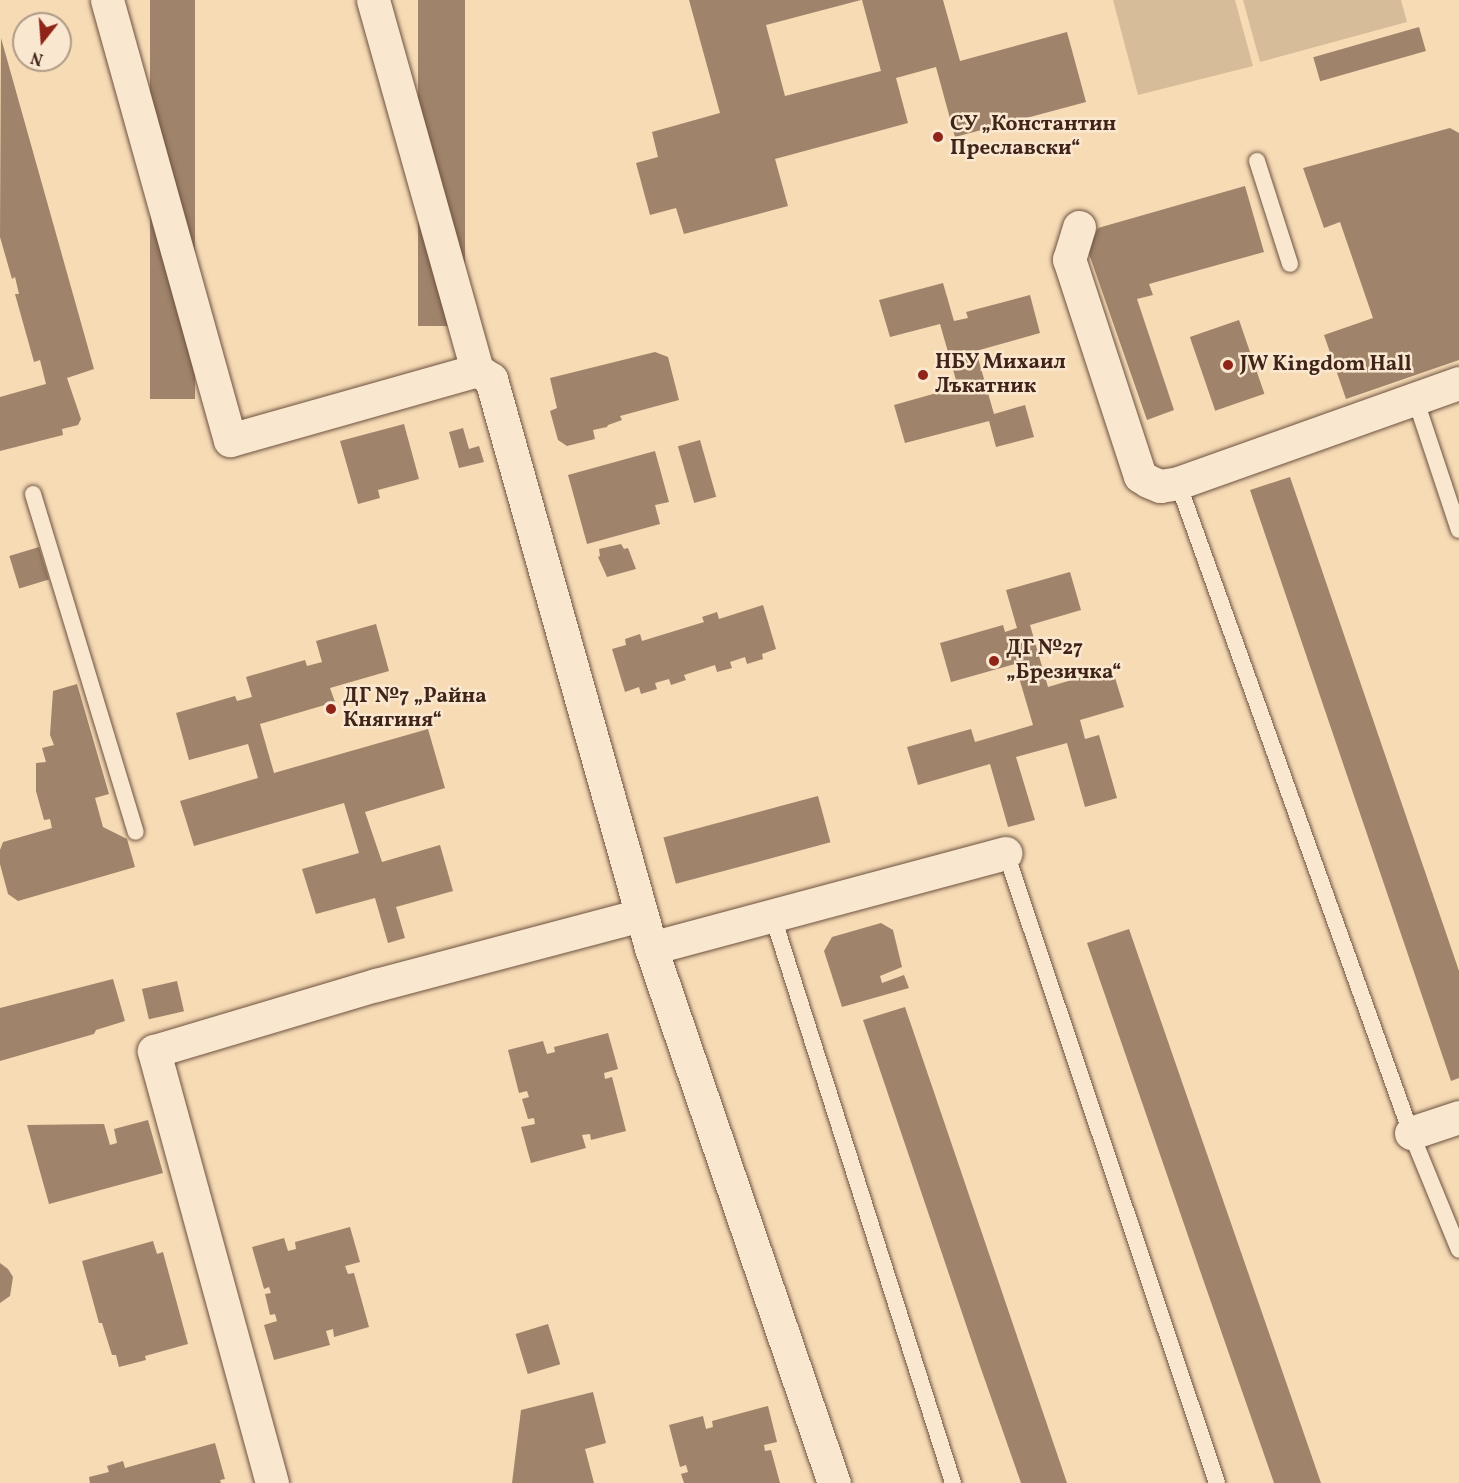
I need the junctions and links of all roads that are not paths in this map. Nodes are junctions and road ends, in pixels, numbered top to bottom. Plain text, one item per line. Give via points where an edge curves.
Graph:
1 (107, 0) edge
2 (373, 0) edge
3 (1257, 161) dead end
4 (1079, 227) dead end
5 (1290, 264) dead end
6 (477, 370) junction
7 (1459, 383) edge
8 (1415, 398) junction
9 (1178, 483) junction
10 (33, 494) dead end
11 (1459, 530) edge
12 (136, 832) dead end
13 (1006, 853) joint
14 (772, 914) junction
15 (641, 915) junction
16 (651, 948) junction
17 (1459, 1117) edge
18 (1411, 1133) junction
19 (1459, 1250) edge
20 (272, 1483) edge
21 (834, 1483) edge
22 (953, 1483) edge
23 (1216, 1483) edge

1 - 6 street via 230,440
2 - 6 street
3 - 5 lane
4 - 9 street via 1069,259 1140,476 1160,486
6 - 15 street via 491,379
7 - 8 street
8 - 9 street
8 - 11 lane
9 - 18 lane
10 - 12 lane
13 - 14 street
13 - 23 lane
14 - 16 street
14 - 22 lane
15 - 16 street
15 - 20 street via 376,985 154,1052
16 - 21 street
17 - 18 street
18 - 19 lane

